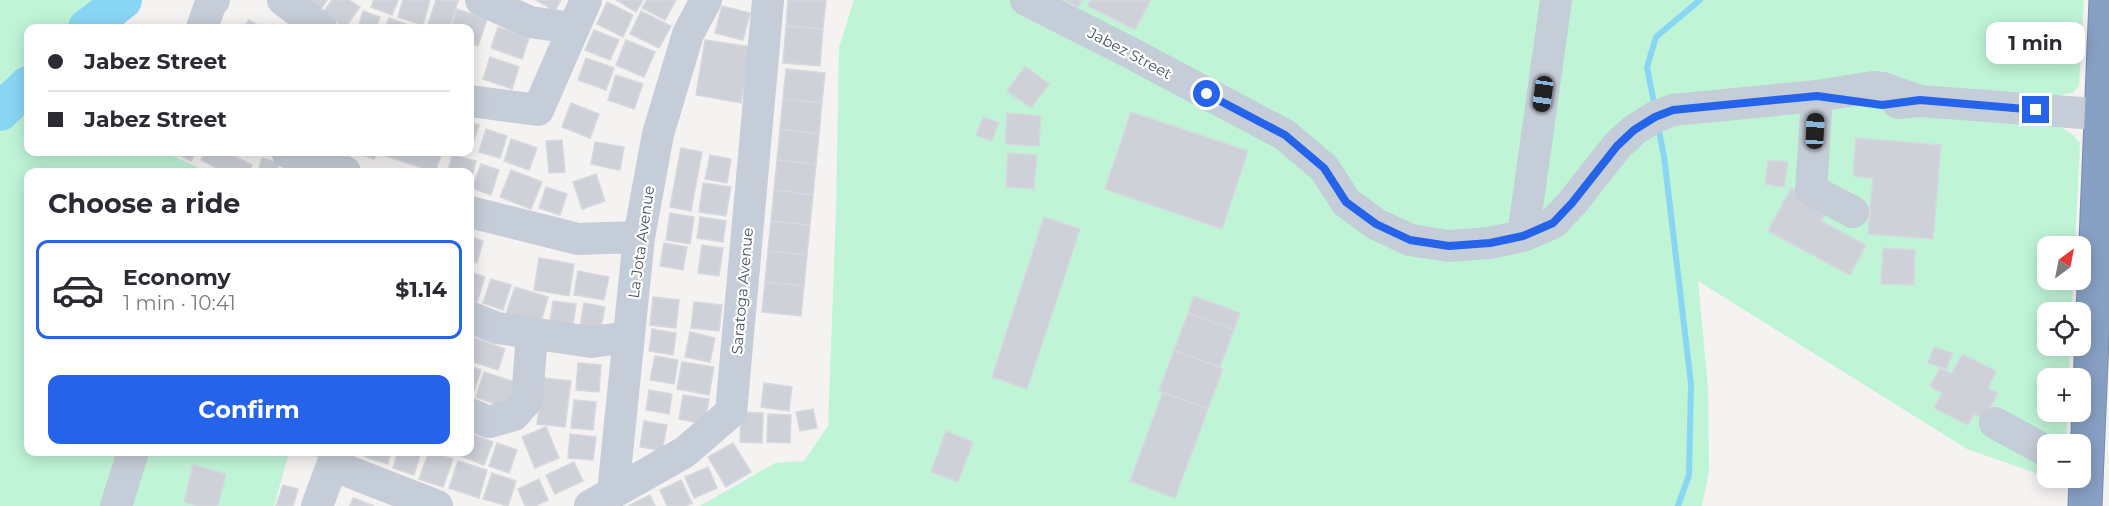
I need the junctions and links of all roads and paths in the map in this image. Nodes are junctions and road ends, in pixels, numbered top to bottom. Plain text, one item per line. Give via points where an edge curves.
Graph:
1 (214, 0) edge
2 (283, 0) edge
3 (481, 0) edge
4 (585, 0) edge
5 (706, 0) edge
6 (768, 0) edge
7 (1026, 0) edge
8 (1556, 0) edge
9 (2106, 0) edge
10 (203, 24) edge
11 (316, 24) edge
12 (572, 28) junction
13 (1817, 96) junction
14 (474, 102) edge
15 (2105, 115) edge
16 (299, 156) edge
17 (334, 168) edge
18 (2103, 202) edge
19 (1853, 212) dead end
20 (474, 213) edge
21 (1523, 236) junction
22 (639, 237) junction
23 (474, 319) edge
24 (532, 333) junction
25 (629, 337) junction
26 (474, 416) edge
27 (1995, 423) dead end
28 (2087, 434) edge
29 (2037, 446) edge
30 (132, 456) edge
31 (334, 458) edge
32 (2084, 488) edge
33 (602, 499) edge
34 (116, 506) edge
35 (317, 506) edge
36 (436, 506) edge
37 (2085, 506) edge

1 - 10 street
2 - 11 street
3 - 12 street via 530,22
4 - 12 street
5 - 22 street, La Jota Avenue via 688,34 658,134
6 - 33 street, Saratoga Avenue via 731,412 685,452
7 - 21 street, Jabez Street via 1285,135 1324,168 1346,202 1376,224 1410,240 1449,246
8 - 21 street
9 - 15 highway
12 - 14 street via 538,110
13 - 15 street, Jabez Street via 1882,105 1920,100
13 - 19 street via 1811,190
13 - 21 street, Jabez Street via 1700,106 1655,117 1617,146 1553,223
15 - 18 highway
16 - 17 street
18 - 28 highway
20 - 22 street via 578,239
22 - 25 street, La Jota Avenue
23 - 24 street via 497,328
24 - 25 street via 591,342
24 - 26 street via 527,400 514,415 489,422
25 - 33 street, La Jota Avenue
27 - 29 street
30 - 34 street
31 - 35 street
31 - 36 street
32 - 37 highway

